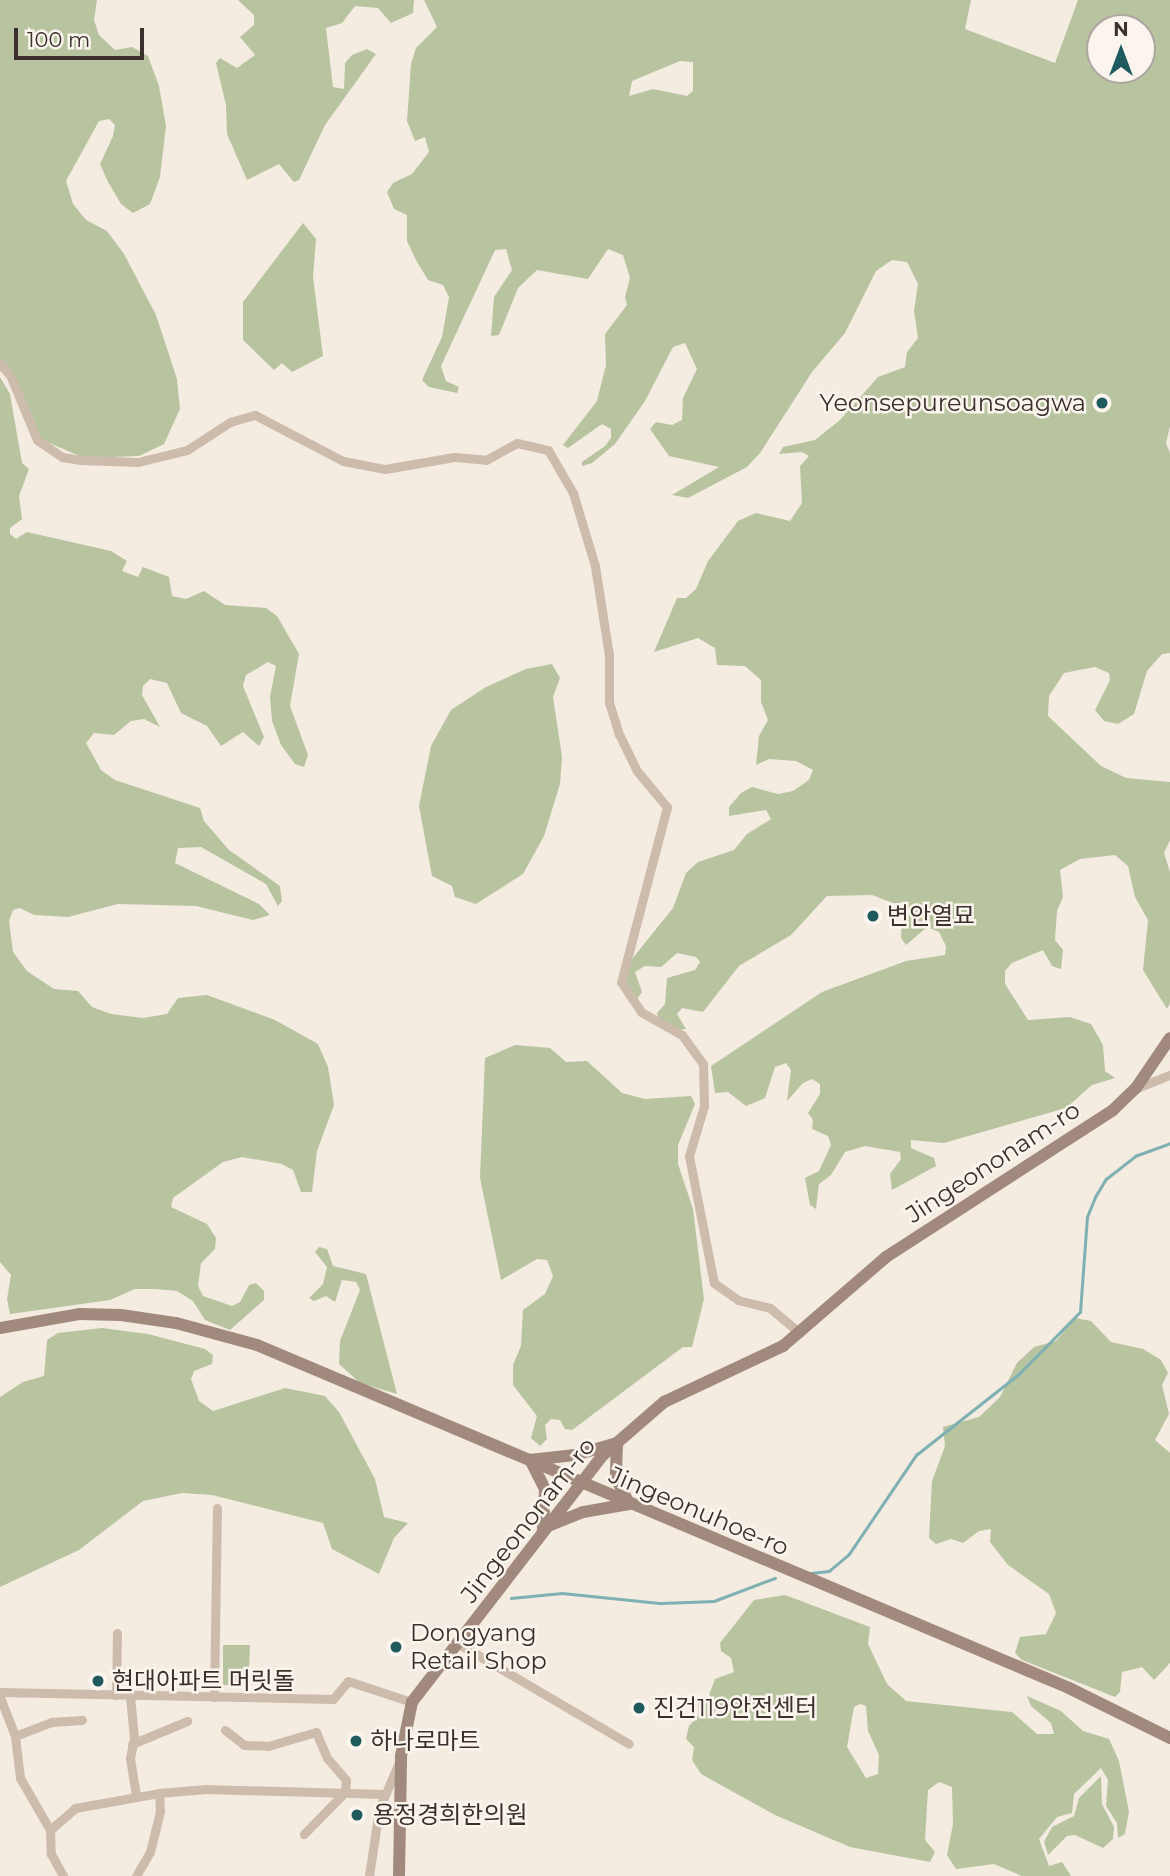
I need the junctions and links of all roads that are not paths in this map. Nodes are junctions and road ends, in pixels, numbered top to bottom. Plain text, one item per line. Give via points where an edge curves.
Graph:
1 (0, 364) edge
2 (1170, 1038) edge
3 (1170, 1075) edge
4 (1136, 1088) junction
5 (0, 1328) edge
6 (800, 1333) junction
7 (617, 1443) junction
8 (530, 1460) junction
9 (580, 1483) junction
10 (629, 1504) junction
11 (217, 1508) dead end
12 (543, 1528) junction
13 (117, 1633) dead end
14 (457, 1643) junction
15 (0, 1695) edge
16 (116, 1695) junction
17 (130, 1696) junction
18 (214, 1698) junction
19 (412, 1702) junction
20 (82, 1720) dead end
21 (187, 1721) dead end
22 (225, 1730) dead end
23 (15, 1736) junction
24 (1170, 1738) edge
25 (132, 1744) junction
26 (629, 1744) dead end
27 (401, 1756) junction
28 (345, 1792) junction
29 (159, 1793) junction
30 (384, 1794) junction
31 (136, 1796) junction
32 (50, 1830) junction
33 (304, 1834) dead end
34 (63, 1876) edge
35 (136, 1876) edge
36 (369, 1876) edge
37 (399, 1876) edge

1 - 6 street via 10,374 37,440 62,457 81,460 138,462 187,450 216,430 255,415 343,461 385,469 454,457 486,460 517,443 548,450 573,494 595,566 609,655 609,702 619,734 638,771 667,807 621,982 641,1012 682,1035 703,1064 704,1106 690,1156 714,1283 738,1300 770,1308
2 - 4 main road, Jingeononam-ro
3 - 4 street
4 - 6 main road, Jingeononam-ro via 1113,1110 869,1269
5 - 8 main road, Jingeonuhoe-ro via 79,1314 187,1325 257,1345
6 - 7 main road, Jingeononam-ro via 768,1355 664,1402
7 - 8 main road via 575,1455
7 - 9 main road, Jingeononam-ro
7 - 10 main road via 616,1478
8 - 9 main road, Jingeonuhoe-ro
8 - 12 main road via 545,1489
9 - 10 main road, Jingeonuhoe-ro
9 - 12 main road, Jingeononam-ro
10 - 12 main road via 583,1512
10 - 24 main road, Jingeonuhoe-ro via 1069,1688
11 - 18 street
12 - 14 main road, Jingeononam-ro
13 - 16 street
14 - 19 main road, Jingeononam-ro
14 - 26 street
15 - 16 street
15 - 23 street
16 - 17 street
17 - 18 street
17 - 25 street
18 - 19 street via 333,1699 348,1681
19 - 27 main road, Jingeononam-ro
20 - 23 street via 52,1723
21 - 25 street
22 - 28 street via 244,1745 268,1746 316,1732 327,1758 346,1780
23 - 32 street via 20,1778
25 - 31 street
27 - 30 street
27 - 37 main road, Jingeononam-ro
28 - 29 street via 206,1789
28 - 30 street
28 - 33 street
29 - 31 street
29 - 35 street via 160,1811 150,1852
30 - 36 street
31 - 32 street via 75,1808
32 - 34 street via 51,1854

